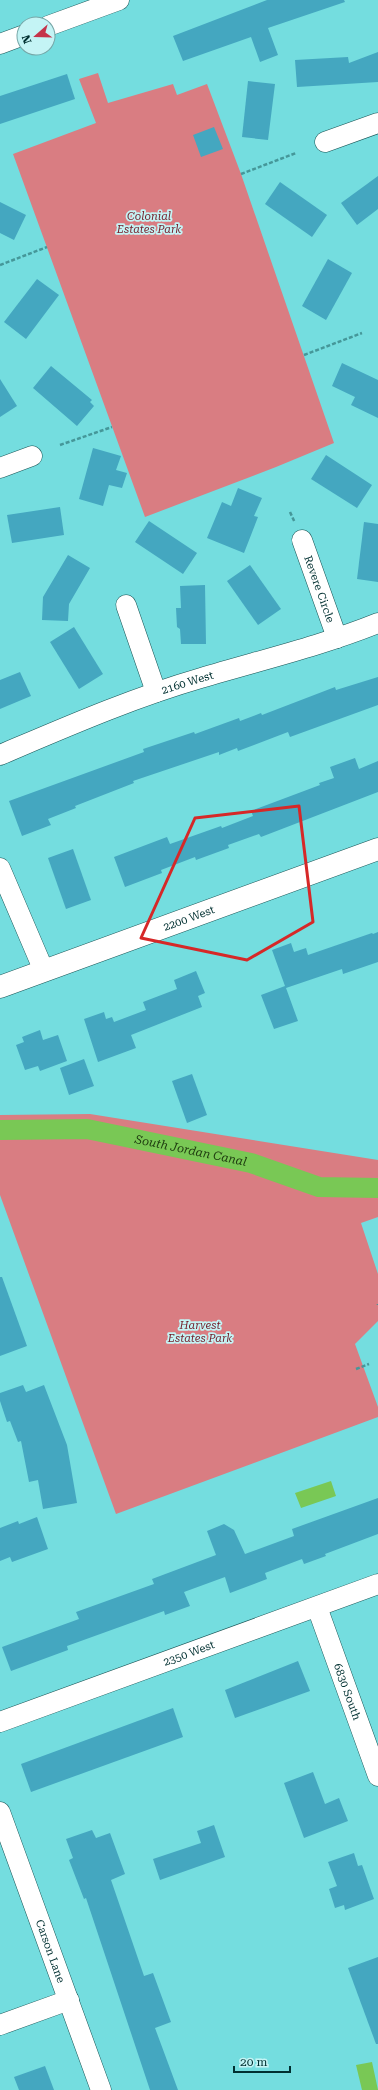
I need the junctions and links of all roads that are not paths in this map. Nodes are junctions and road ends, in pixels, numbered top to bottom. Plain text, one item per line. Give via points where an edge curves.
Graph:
1 (119, 0) edge
2 (56, 23) edge
3 (16, 38) edge
4 (0, 44) edge
5 (378, 123) edge
6 (325, 142) dead end
7 (32, 456) dead end
8 (0, 468) edge
9 (302, 540) dead end
10 (126, 605) dead end
11 (378, 622) edge
12 (337, 638) junction
13 (156, 692) junction
14 (0, 755) edge
15 (378, 849) edge
16 (0, 868) edge
17 (44, 971) junction
18 (0, 987) edge
19 (378, 1584) edge
20 (316, 1607) junction
21 (0, 1722) edge
22 (378, 1776) edge
23 (0, 1812) edge
24 (69, 2000) junction
25 (0, 2025) edge
26 (101, 2090) edge

1 - 2 street
3 - 4 street
5 - 6 street
7 - 8 street
9 - 12 street, Revere Circle
10 - 13 street
11 - 12 street, 2160 West
12 - 13 street, 2160 West
13 - 14 street, 2160 West
15 - 17 street, 2200 West
16 - 17 street
17 - 18 street, 2200 West
19 - 20 street, 2350 West
20 - 21 street, 2350 West
20 - 22 street, 6830 South
23 - 24 street, Carson Lane
24 - 25 street
24 - 26 street, Carson Lane

